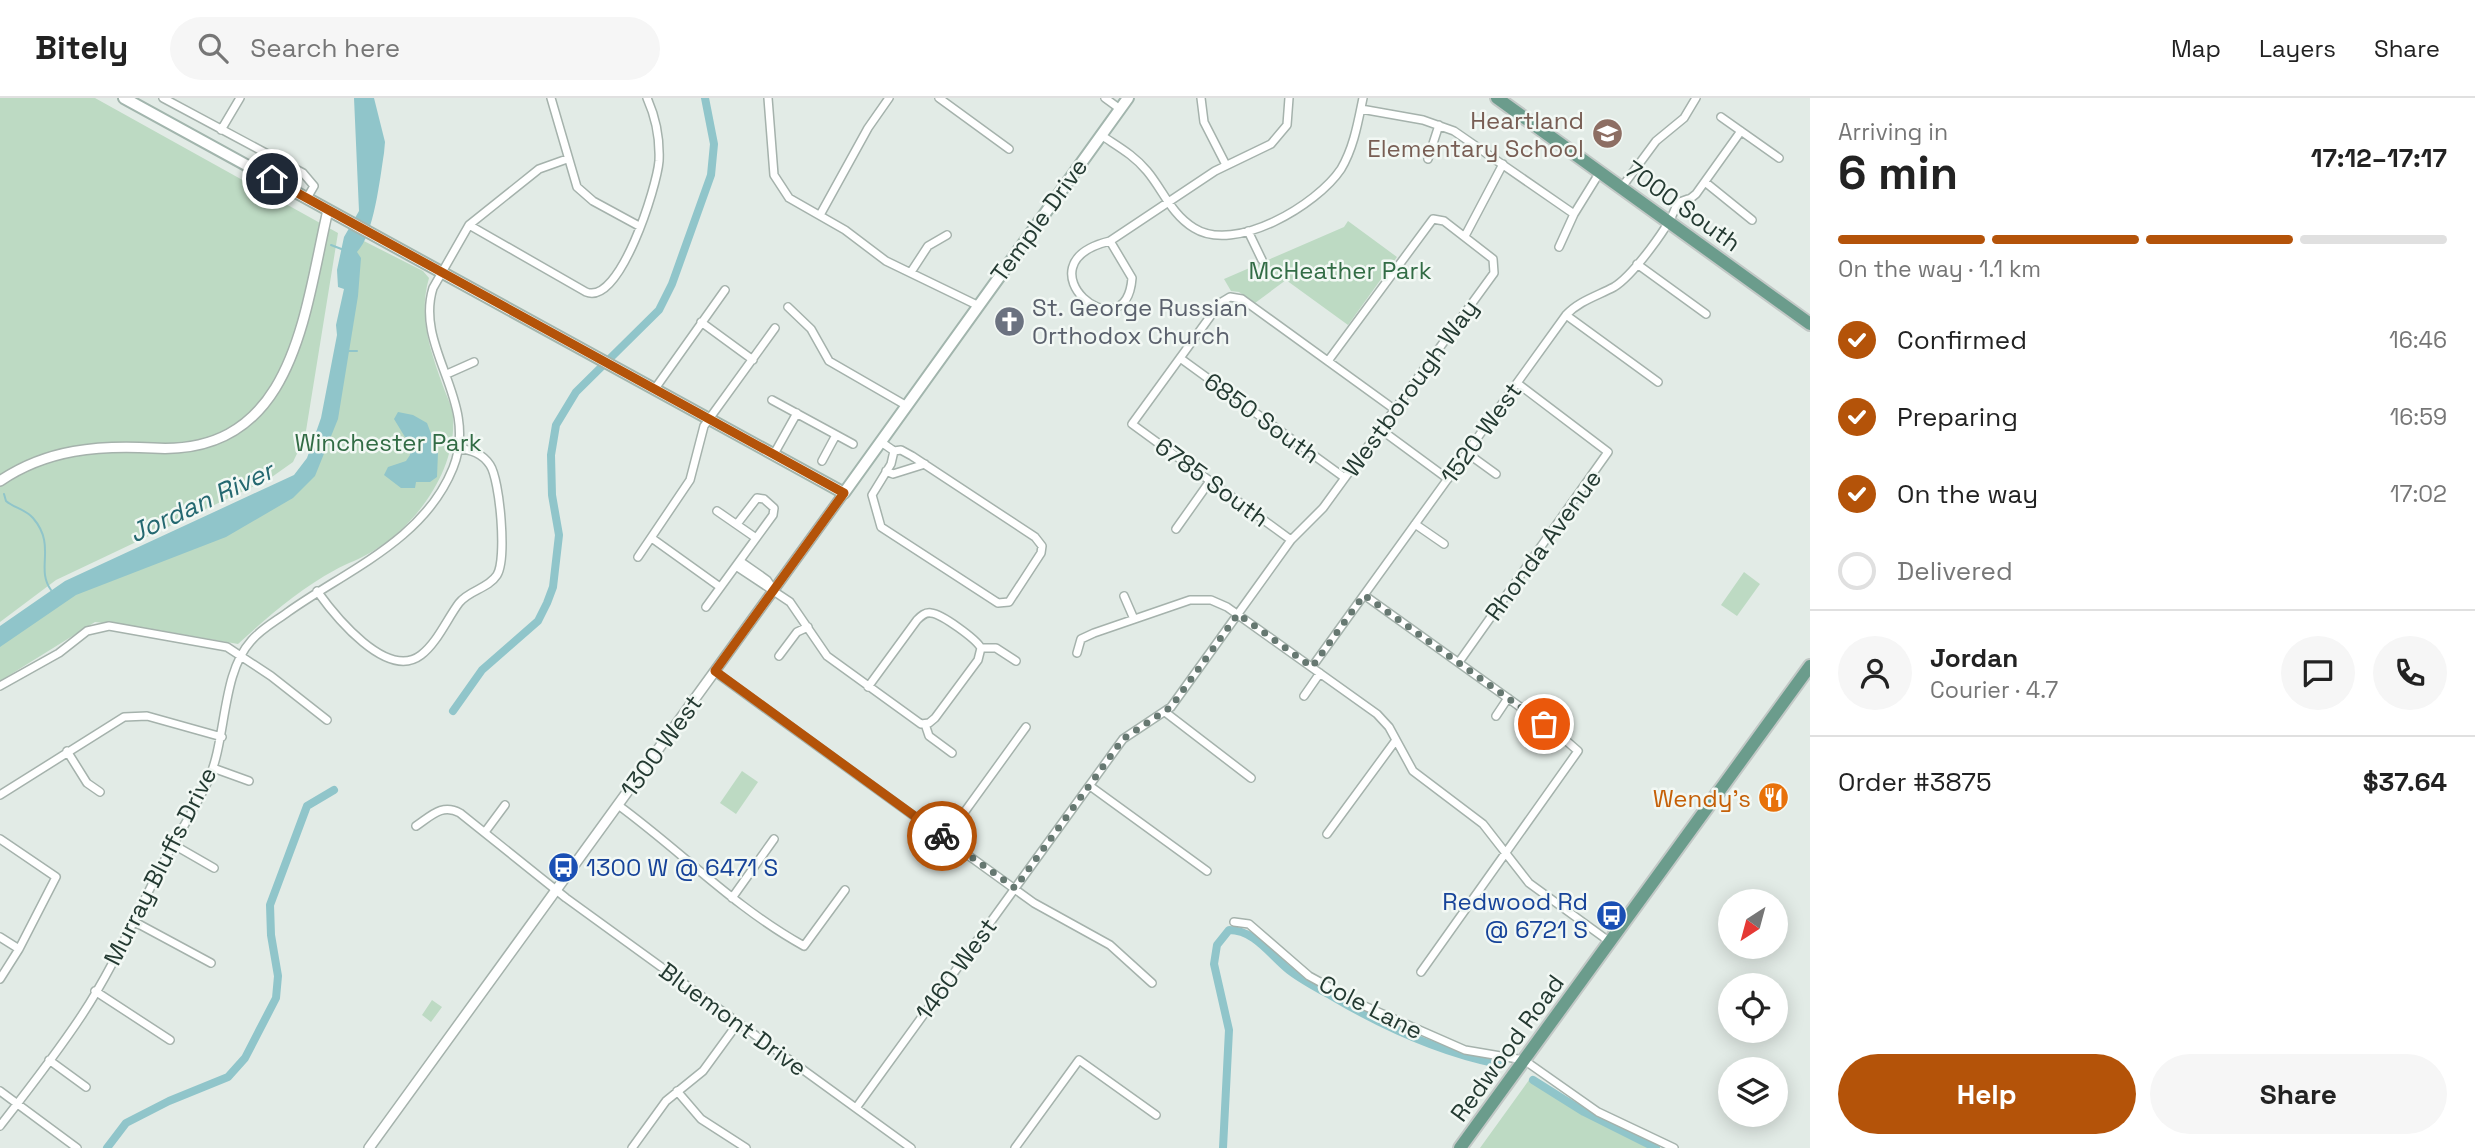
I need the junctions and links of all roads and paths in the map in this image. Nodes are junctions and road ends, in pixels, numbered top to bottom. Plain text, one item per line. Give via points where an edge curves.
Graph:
1 (124, 98) edge
2 (163, 98) edge
3 (240, 98) edge
4 (551, 98) edge
5 (647, 98) edge
6 (768, 98) edge
7 (889, 98) edge
8 (939, 98) edge
9 (1105, 98) edge
10 (1128, 98) edge
11 (1201, 98) edge
12 (1289, 98) edge
13 (1363, 98) edge
14 (1497, 98) edge
15 (1696, 98) edge
16 (1120, 109) junction
17 (1361, 109) junction
18 (1721, 117) dead end
19 (1439, 125) junction
20 (221, 130) junction
21 (1741, 131) junction
22 (1101, 135) junction
23 (1009, 149) dead end
24 (1779, 158) dead end
25 (568, 159) junction
26 (1428, 159) dead end
27 (1503, 164) junction
28 (1226, 165) junction
29 (292, 168) junction
30 (1600, 172) junction
31 (1705, 182) junction
32 (283, 185) junction
33 (1622, 187) junction
34 (307, 198) junction
35 (1168, 203) junction
36 (328, 210) junction
37 (1574, 214) junction
38 (820, 215) junction
39 (1668, 220) junction
40 (1752, 220) dead end
41 (469, 225) junction
42 (639, 226) junction
43 (1248, 231) junction
44 (947, 235) dead end
45 (1465, 236) junction
46 (1110, 241) junction
47 (1559, 247) dead end
48 (1262, 260) dead end
49 (1637, 264) junction
50 (441, 272) junction
51 (911, 272) junction
52 (725, 290) dead end
53 (979, 306) junction
54 (788, 307) dead end
55 (1706, 314) dead end
56 (1566, 315) junction
57 (701, 322) junction
58 (1810, 324) edge
59 (775, 328) dead end
60 (952, 343) joint
61 (1180, 358) junction
62 (753, 359) junction
63 (1328, 361) junction
64 (474, 362) dead end
65 (447, 374) junction
66 (1658, 382) dead end
67 (1517, 383) junction
68 (654, 390) junction
69 (772, 400) dead end
70 (907, 406) junction
71 (1394, 409) junction
72 (797, 413) junction
73 (710, 420) junction
74 (1380, 429) junction
75 (836, 435) junction
76 (881, 442) junction
77 (853, 444) dead end
78 (458, 448) junction
79 (894, 451) junction
80 (1467, 453) junction
81 (774, 454) junction
82 (822, 461) dead end
83 (925, 464) junction
84 (886, 471) junction
85 (1496, 474) dead end
86 (1345, 478) junction
87 (1448, 479) junction
88 (0, 481) edge
89 (1210, 481) junction
90 (844, 493) junction
91 (717, 510) dead end
92 (737, 524) junction
93 (1415, 524) junction
94 (1176, 529) dead end
95 (756, 538) junction
96 (653, 539) junction
97 (1291, 540) junction
98 (1444, 544) dead end
99 (638, 556) dead end
100 (738, 563) junction
101 (720, 587) junction
102 (774, 590) junction
103 (317, 592) junction
104 (1364, 595) junction
105 (1124, 596) dead end
106 (706, 607) dead end
107 (1238, 614) junction
108 (1134, 619) junction
109 (808, 627) junction
110 (981, 648) junction
111 (1077, 653) dead end
112 (240, 656) junction
113 (779, 656) dead end
114 (1016, 661) dead end
115 (1459, 662) junction
116 (1810, 666) edge
117 (1312, 667) junction
118 (715, 671) junction
119 (1320, 673) junction
120 (0, 686) edge
121 (868, 687) junction
122 (1304, 696) dead end
123 (1508, 698) junction
124 (1165, 712) junction
125 (1496, 716) dead end
126 (327, 720) dead end
127 (925, 724) junction
128 (1027, 727) dead end
129 (222, 737) junction
130 (1396, 740) junction
131 (67, 751) junction
132 (952, 753) dead end
133 (213, 768) junction
134 (1251, 778) dead end
135 (249, 781) dead end
136 (1090, 786) junction
137 (100, 792) dead end
138 (0, 794) edge
139 (505, 804) dead end
140 (618, 805) junction
141 (416, 826) dead end
142 (485, 832) junction
143 (1327, 834) dead end
144 (0, 839) edge
145 (774, 839) dead end
146 (945, 839) junction
147 (174, 845) junction
148 (1506, 855) junction
149 (214, 868) dead end
150 (1207, 870) dead end
151 (1015, 888) junction
152 (557, 889) junction
153 (845, 890) dead end
154 (732, 898) junction
155 (133, 920) junction
156 (1234, 922) dead end
157 (0, 937) edge
158 (1610, 942) junction
159 (19, 949) junction
160 (211, 963) dead end
161 (1421, 972) dead end
162 (0, 979) edge
163 (1152, 984) dead end
164 (95, 991) junction
165 (738, 1023) junction
166 (170, 1040) dead end
167 (49, 1060) junction
168 (1524, 1060) junction
169 (86, 1087) dead end
170 (0, 1091) edge
171 (677, 1091) junction
172 (18, 1102) junction
173 (856, 1108) junction
174 (1156, 1115) dead end
175 (0, 1126) edge
176 (77, 1148) edge
177 (369, 1148) edge
178 (632, 1148) edge
179 (746, 1148) edge
180 (911, 1148) edge
181 (1015, 1148) edge
182 (1460, 1148) edge
183 (1674, 1148) edge

1 - 32 main road
2 - 20 street
3 - 20 street
4 - 25 street
5 - 42 street via 658,132 659,157 653,191
6 - 38 street via 774,175 789,198
7 - 38 street
8 - 23 street
9 - 16 street
10 - 16 main road, Temple Drive
11 - 28 street via 1204,122
12 - 28 street via 1290,114 1279,137 1262,150
13 - 17 street
14 - 30 main road, 7000 South
15 - 33 street via 1684,118 1656,141
16 - 22 main road, Temple Drive
17 - 19 street
17 - 43 street via 1346,160 1327,187 1300,207
18 - 21 street
19 - 26 street
19 - 27 street
20 - 29 street
21 - 24 street
21 - 31 street, 1520 West
22 - 35 street via 1140,163
22 - 53 main road, Temple Drive
25 - 41 street, Murray Bluffs Drive via 539,169
25 - 42 street via 581,193
27 - 37 street
27 - 45 street
28 - 35 street
29 - 32 street
29 - 34 street via 314,186
30 - 33 main road, 7000 South
30 - 37 street
31 - 39 street, 1520 West via 1680,201
31 - 40 street
32 - 34 main road
33 - 39 main road, 7000 South
34 - 36 main road
35 - 43 street via 1185,222 1206,234 1226,237
35 - 46 street
36 - 50 main road
36 - 88 street via 296,347 284,378 257,414 210,441 178,448 119,446 67,451
37 - 47 street
38 - 51 street via 876,255
39 - 49 street, 1520 West
39 - 58 main road, 7000 South
41 - 42 street via 591,294 604,290 615,278
41 - 50 street, Murray Bluffs Drive
43 - 48 street
44 - 51 street via 928,246
45 - 63 street, Westborough Way via 1438,218 1429,222
45 - 71 street, Westborough Way via 1490,254 1494,273
46 - 46 street via 1080,256 1071,279 1081,297 1109,310 1127,299 1132,278
49 - 55 street
49 - 56 street, 1520 West via 1621,281
50 - 65 street, Murray Bluffs Drive via 431,293 431,310 435,341
50 - 68 main road
51 - 53 street
52 - 57 street
53 - 60 main road, Temple Drive
54 - 70 street via 811,329 829,361
56 - 66 street
56 - 67 street, 1520 West
57 - 62 street
57 - 68 street
59 - 62 street
60 - 70 main road, 1300 West
61 - 63 street via 1225,299 1242,299
61 - 86 street, 6850 South
61 - 89 street, 6785 South via 1132,424
62 - 73 street
63 - 71 street
64 - 65 street
65 - 78 street, Murray Bluffs Drive via 460,416
67 - 80 street, 1520 West
67 - 115 street, Rhonda Avenue via 1608,452
68 - 73 main road
69 - 72 street
70 - 76 main road, 1300 West
71 - 74 street, Westborough Way
72 - 75 street
72 - 81 street
73 - 81 main road
73 - 96 street via 690,480 663,516
74 - 86 street, Westborough Way
74 - 87 street
75 - 77 street
75 - 82 street
76 - 79 street
76 - 90 main road, 1300 West
78 - 103 street, Murray Bluffs Drive via 444,484 398,540
78 - 103 street via 481,455 495,473 502,563 492,581 463,599 424,652 401,662 385,657 346,627
79 - 83 street via 901,450
79 - 84 street
80 - 85 street
80 - 87 street, 1520 West
81 - 90 main road
83 - 84 street via 893,474
83 - 84 street via 1042,546 1009,602 998,603 881,527 872,495
86 - 97 street, Westborough Way
87 - 93 street, 1520 West
89 - 94 street
89 - 97 street, 6785 South
90 - 102 street, 1300 West
91 - 92 street
92 - 95 street
92 - 95 street via 757,498 768,501 774,510
93 - 98 street
93 - 104 street, 1520 West
95 - 100 street
96 - 99 street
96 - 101 street
97 - 107 street, 1460 West
100 - 101 street
100 - 102 street
101 - 106 street
102 - 109 street via 798,610
102 - 118 street, 1300 West
103 - 112 street, Murray Bluffs Drive via 255,636
104 - 115 street
104 - 117 street, 1520 West
105 - 108 street
107 - 108 street via 1200,598
107 - 117 street
107 - 124 street, 1460 West
108 - 111 street via 1081,639
109 - 113 street via 797,632
109 - 121 street via 827,656
110 - 114 street via 996,648
110 - 121 street via 949,622 934,613 925,614
110 - 127 street via 978,660 935,718
112 - 120 street via 210,642 109,626 93,628
112 - 126 street
112 - 129 street, Murray Bluffs Drive
115 - 123 street
116 - 158 main road, Redwood Road
117 - 119 street
118 - 140 street, 1300 West
118 - 146 street
119 - 122 street
119 - 130 street via 1377,714
121 - 127 street
123 - 125 street
123 - 148 street via 1578,751
124 - 134 street
124 - 136 street, 1460 West via 1128,734
127 - 132 street via 929,736
128 - 146 street
129 - 131 street via 136,715 113,722
129 - 133 street, Murray Bluffs Drive
130 - 143 street
130 - 148 street via 1413,771 1482,824
131 - 137 street via 87,783
131 - 138 street
133 - 135 street
133 - 147 street, Murray Bluffs Drive
136 - 150 street
136 - 151 street, 1460 West
139 - 142 street
140 - 152 street, 1300 West
140 - 154 street
141 - 142 street, Bluemont Drive via 447,807
142 - 152 street, Bluemont Drive
144 - 159 street via 56,877
145 - 154 street
146 - 151 street
147 - 149 street
147 - 155 street, Murray Bluffs Drive
148 - 158 street via 1529,883
148 - 161 street
151 - 163 street via 1103,940
151 - 173 street, 1460 West
152 - 165 street, Bluemont Drive
152 - 177 street, 1300 West
153 - 154 street via 804,946
155 - 160 street
155 - 164 street, Murray Bluffs Drive
156 - 168 street, Cole Lane via 1249,924 1309,976 1397,1021 1465,1050
157 - 159 street
158 - 168 main road, Redwood Road
159 - 162 street
164 - 166 street
164 - 167 street, Murray Bluffs Drive
165 - 171 street via 703,1071
165 - 173 street, Bluemont Drive
167 - 169 street
167 - 172 street, Murray Bluffs Drive
168 - 182 main road, Redwood Road
168 - 183 street via 1598,1112
170 - 172 street
171 - 178 street
171 - 179 street via 701,1119
172 - 175 street, Murray Bluffs Drive
172 - 176 street
173 - 180 street, Bluemont Drive
174 - 181 street via 1079,1060

